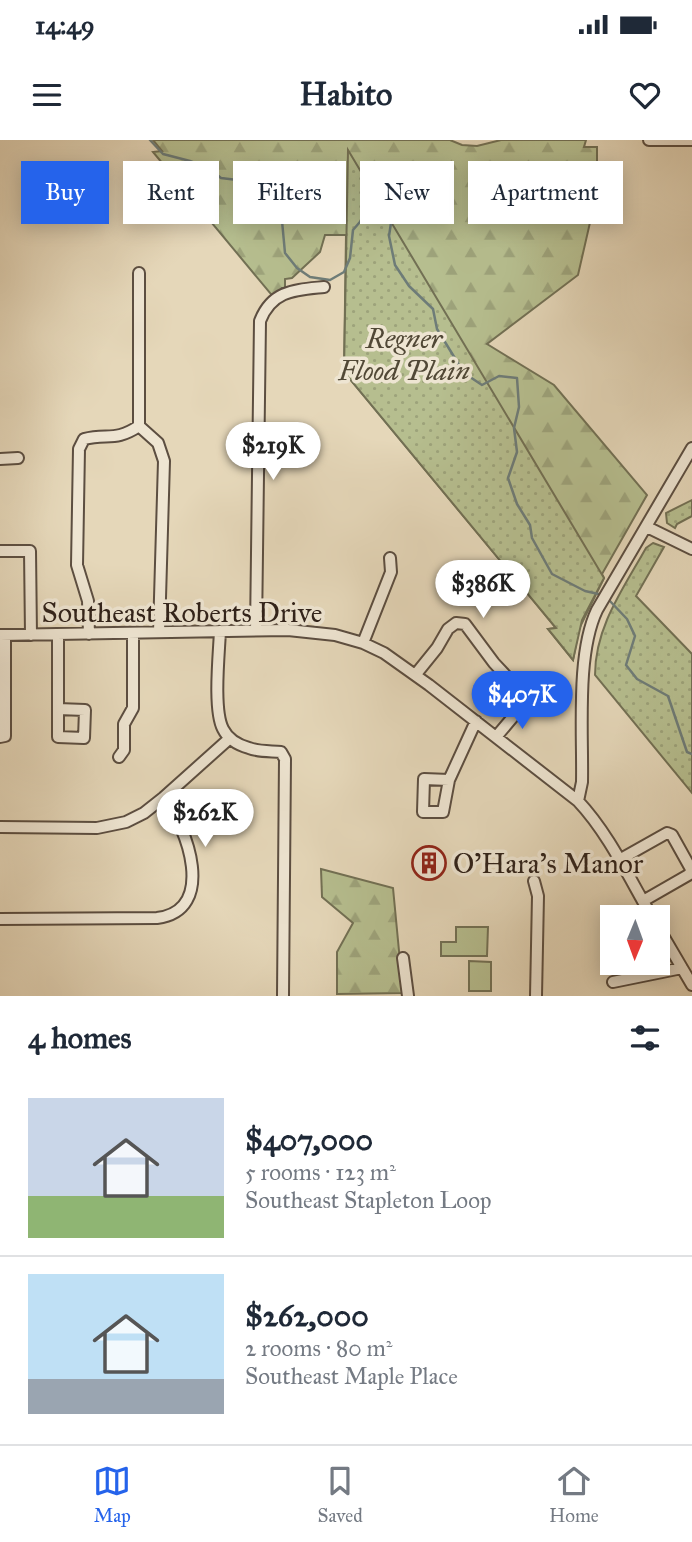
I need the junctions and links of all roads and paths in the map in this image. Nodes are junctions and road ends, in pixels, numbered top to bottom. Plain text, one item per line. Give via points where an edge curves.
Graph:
1 (692, 140) edge
2 (649, 141) edge
3 (139, 273) dead end
4 (324, 287) dead end
5 (139, 426) junction
6 (692, 448) edge
7 (18, 458) dead end
8 (0, 459) edge
9 (647, 527) junction
10 (692, 549) edge
11 (0, 551) edge
12 (390, 558) dead end
13 (256, 630) junction
14 (220, 631) junction
15 (159, 632) junction
16 (133, 633) junction
17 (58, 634) junction
18 (89, 634) junction
19 (3, 635) edge
20 (31, 635) junction
21 (363, 643) junction
22 (3, 664) edge
23 (416, 674) junction
24 (58, 709) dead end
25 (476, 721) junction
26 (0, 737) edge
27 (496, 737) junction
28 (230, 738) junction
29 (119, 757) dead end
30 (449, 780) dead end
31 (163, 798) junction
32 (578, 801) junction
33 (0, 827) edge
34 (619, 860) junction
35 (534, 881) dead end
36 (643, 901) junction
37 (645, 905) edge
38 (0, 919) edge
39 (670, 948) edge
40 (403, 958) dead end
41 (682, 968) junction
42 (613, 982) dead end
43 (692, 985) edge
44 (283, 996) edge
45 (408, 996) edge
46 (536, 996) edge

1 - 2 street
3 - 5 street
4 - 13 street via 281,294 260,321
5 - 15 street via 158,443 164,461
5 - 18 street via 119,437 84,439 79,449 77,565 88,601
6 - 9 street
7 - 8 street
9 - 10 street
9 - 32 street via 589,629
11 - 20 street via 30,551
12 - 21 street via 391,572
13 - 14 street, Southeast Roberts Drive
13 - 21 street, Southeast Roberts Drive via 322,632
14 - 15 street, Southeast Roberts Drive
14 - 28 street via 219,715
15 - 16 street, Southeast Roberts Drive
16 - 18 street, Southeast Roberts Drive
16 - 29 street via 133,708 124,724 124,750
17 - 18 street, Southeast Roberts Drive
17 - 20 street, Southeast Roberts Drive
17 - 24 street
19 - 20 street, Southeast Roberts Drive
19 - 22 street
21 - 23 street, Southeast Roberts Drive
22 - 26 street via 5,737
23 - 25 street, Southeast Roberts Drive
23 - 27 street via 448,629 465,624 523,694 523,705
25 - 27 street, Southeast Roberts Drive
25 - 30 street
27 - 32 street, Southeast Roberts Drive
28 - 31 street
28 - 44 street via 250,749 281,752 285,759
31 - 33 street via 135,818 107,827
31 - 38 street via 180,822 189,850 191,888 182,908 157,918
32 - 34 street, Southeast Roberts Drive
34 - 36 street, Southeast Roberts Drive
34 - 36 street via 667,833 672,835 690,874
35 - 46 street via 538,896
36 - 37 street, Southeast Roberts Drive
39 - 41 street
40 - 45 street
41 - 42 street
41 - 43 street

